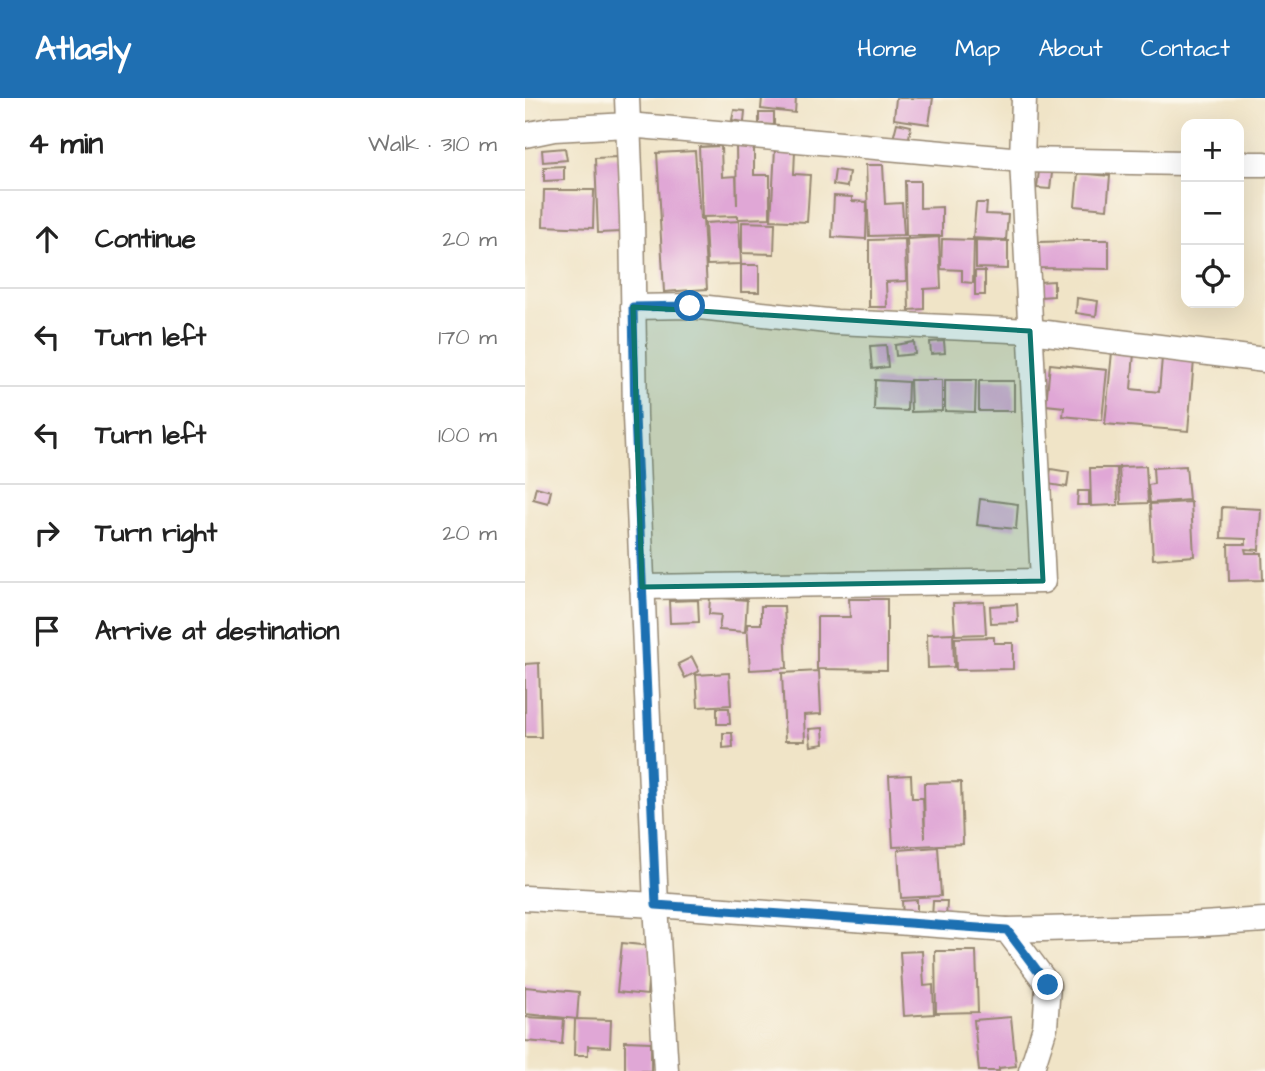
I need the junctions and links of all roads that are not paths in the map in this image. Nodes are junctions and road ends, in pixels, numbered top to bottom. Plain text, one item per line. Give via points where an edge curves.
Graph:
1 (627, 98) edge
2 (1024, 98) edge
3 (628, 125) junction
4 (525, 135) edge
5 (1022, 160) junction
6 (1181, 163) edge
7 (1244, 164) edge
8 (1265, 164) edge
9 (633, 307) junction
10 (1030, 331) junction
11 (1265, 360) edge
12 (642, 587) junction
13 (525, 898) edge
14 (656, 905) junction
15 (1265, 920) edge
16 (1007, 930) junction
17 (666, 1071) edge
18 (1031, 1071) edge

1 - 3 street
2 - 5 street
3 - 4 street
3 - 5 street
3 - 9 street
5 - 6 street
5 - 10 street
7 - 8 street
9 - 10 street via 690,306 836,322
9 - 12 street
10 - 11 street
10 - 12 street via 1043,581
12 - 14 street
13 - 14 street
14 - 16 street
14 - 17 street
15 - 16 street
16 - 18 street via 1048,985 1045,1027

